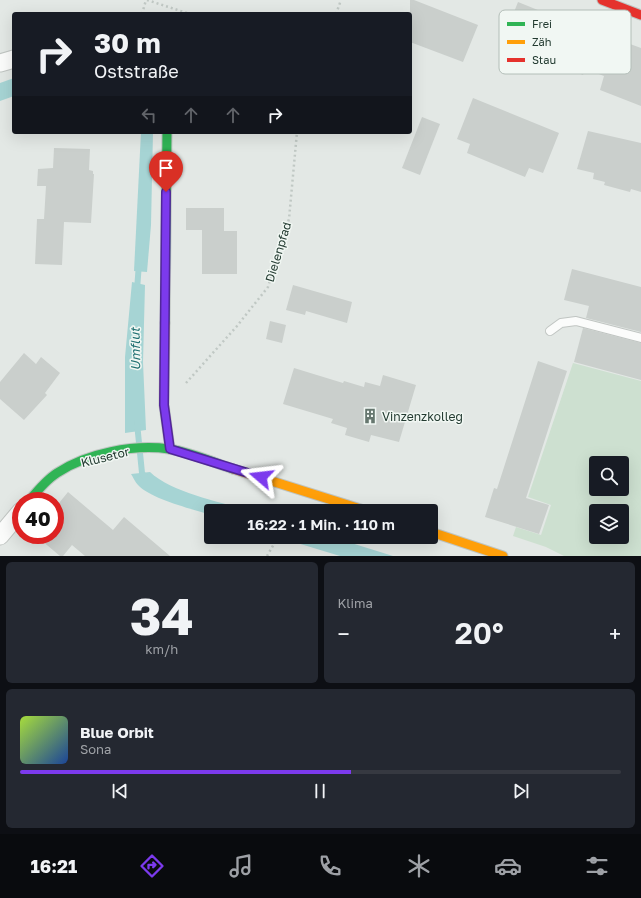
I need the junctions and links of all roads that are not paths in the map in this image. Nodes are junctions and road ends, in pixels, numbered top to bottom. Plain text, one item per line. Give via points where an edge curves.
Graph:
1 (602, 0) edge
2 (630, 10) edge
3 (631, 10) edge
4 (641, 14) edge
5 (12, 60) edge
6 (0, 64) edge
7 (167, 134) edge
8 (550, 331) dead end
9 (641, 338) edge
10 (170, 449) junction
11 (36, 492) edge
12 (345, 504) edge
13 (12, 521) edge
14 (438, 534) edge
15 (0, 536) edge
16 (503, 556) edge

1 - 2 street
3 - 4 street
5 - 6 street
7 - 10 street via 164,405
8 - 9 lane via 562,323 576,321
10 - 11 street, Klusetor via 153,447 115,452 80,462 57,473
10 - 12 street, Klusetor
13 - 15 street
14 - 16 street

